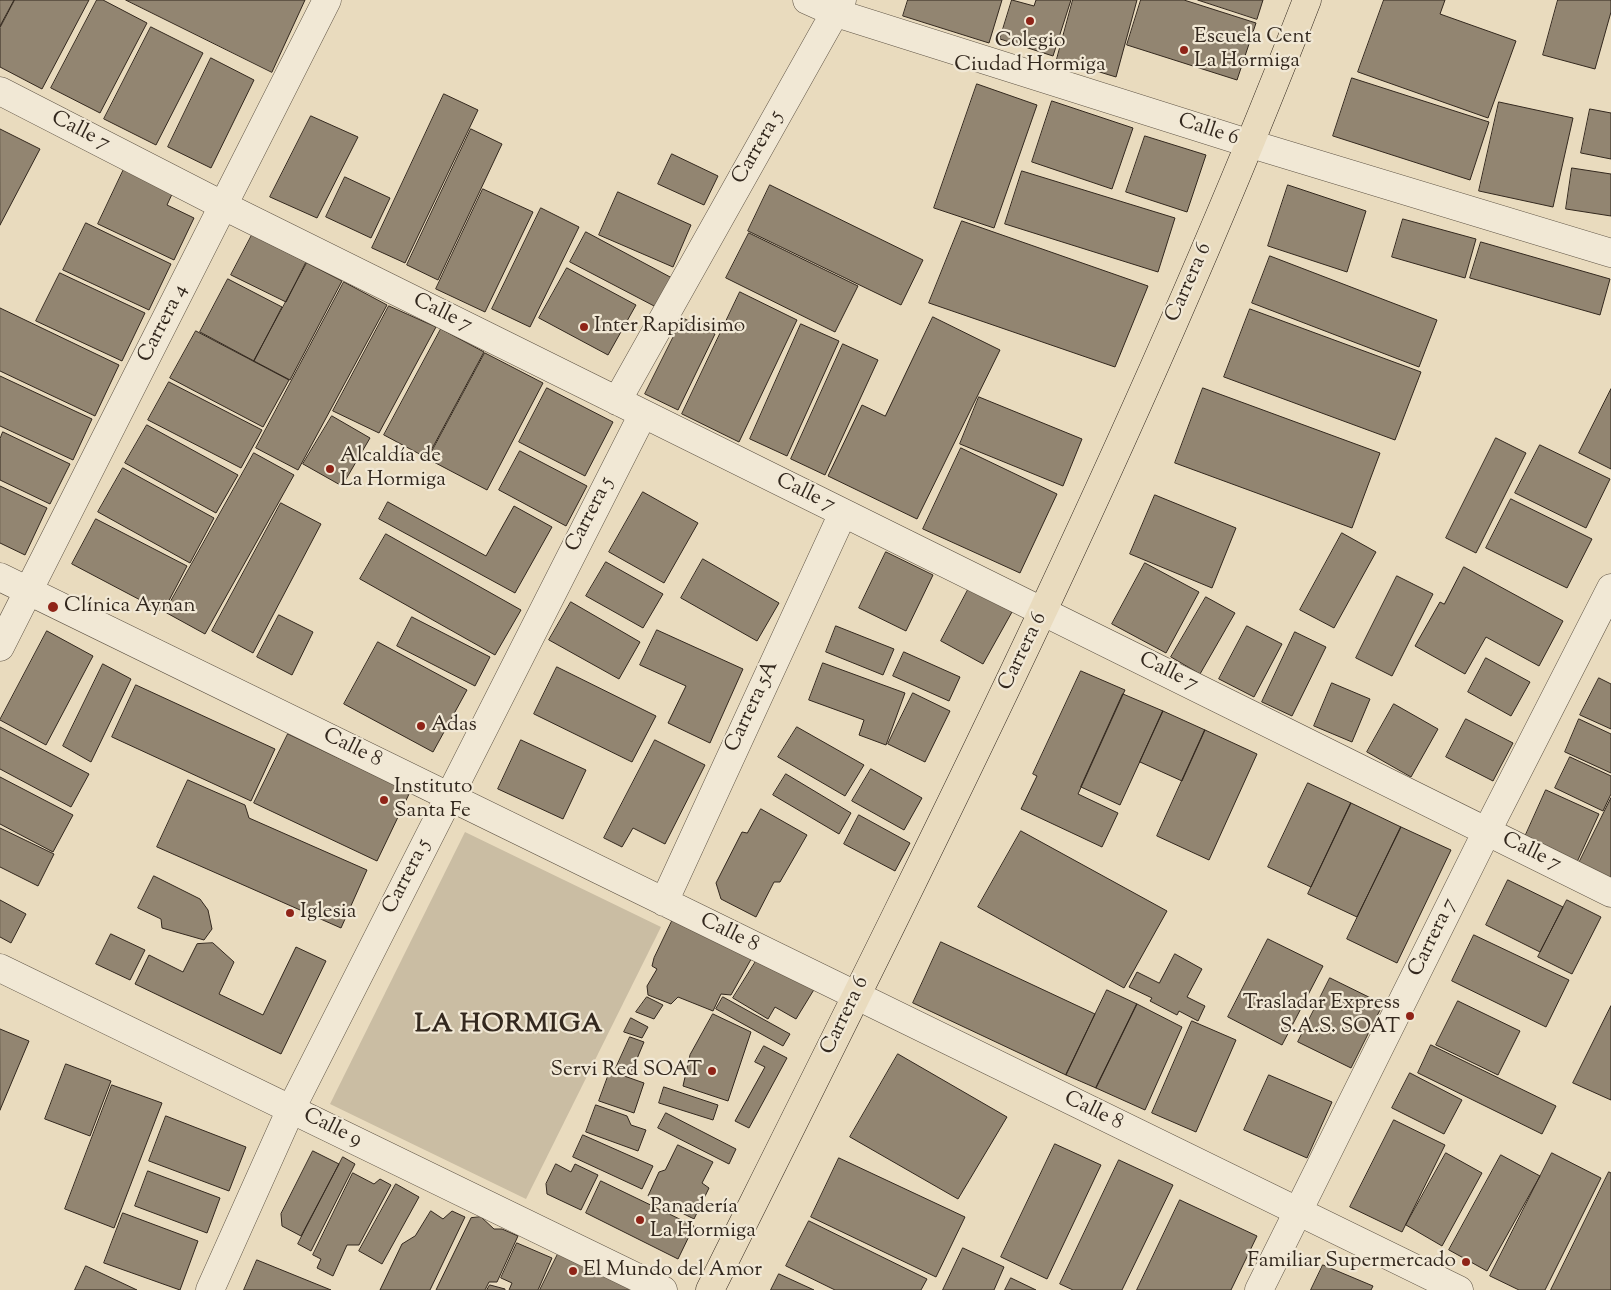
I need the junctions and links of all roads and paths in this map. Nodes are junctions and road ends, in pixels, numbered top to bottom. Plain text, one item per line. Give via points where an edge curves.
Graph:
1 (327, 0) edge
2 (807, 0) edge
3 (1307, 0) edge
4 (839, 7) edge
5 (0, 91) edge
6 (1251, 144) junction
7 (224, 206) junction
8 (1611, 253) edge
9 (616, 401) junction
10 (643, 414) junction
11 (843, 513) junction
12 (0, 577) edge
13 (1611, 588) edge
14 (29, 592) junction
15 (1044, 612) junction
16 (0, 647) edge
17 (449, 796) junction
18 (1487, 831) junction
19 (1611, 893) edge
20 (664, 902) junction
21 (0, 968) edge
22 (856, 996) junction
23 (291, 1109) junction
24 (1298, 1212) junction
25 (210, 1290) edge
26 (663, 1290) edge
27 (710, 1290) edge
28 (1260, 1290) edge
29 (1459, 1290) edge

1 - 7 street, Carrera 4
2 - 4 street, Calle 6
3 - 6 main road, Carrera 6
4 - 6 street, Calle 6
4 - 9 street, Carrera 5
5 - 7 street, Calle 7
6 - 8 street, Calle 6
6 - 15 main road, Carrera 6
7 - 9 street, Calle 7
7 - 14 street, Carrera 4
9 - 10 street, Calle 7
10 - 11 street, Calle 7
10 - 17 street, Carrera 5
11 - 15 street, Calle 7
11 - 20 street, Carrera 5A
12 - 14 street, Calle 8
13 - 18 street, Carrera 7
14 - 16 street, Carrera 4
14 - 17 street, Calle 8
15 - 18 street, Calle 7
15 - 22 main road, Carrera 6
17 - 20 street, Calle 8
17 - 23 street, Carrera 5
18 - 19 street, Calle 7
18 - 24 street, Carrera 7
20 - 22 street, Calle 8
21 - 23 street, Calle 9
22 - 24 street, Calle 8
22 - 27 main road, Carrera 6
23 - 25 street, Carrera 5
23 - 26 street, Calle 9
24 - 28 street, Carrera 7
24 - 29 street, Calle 8

